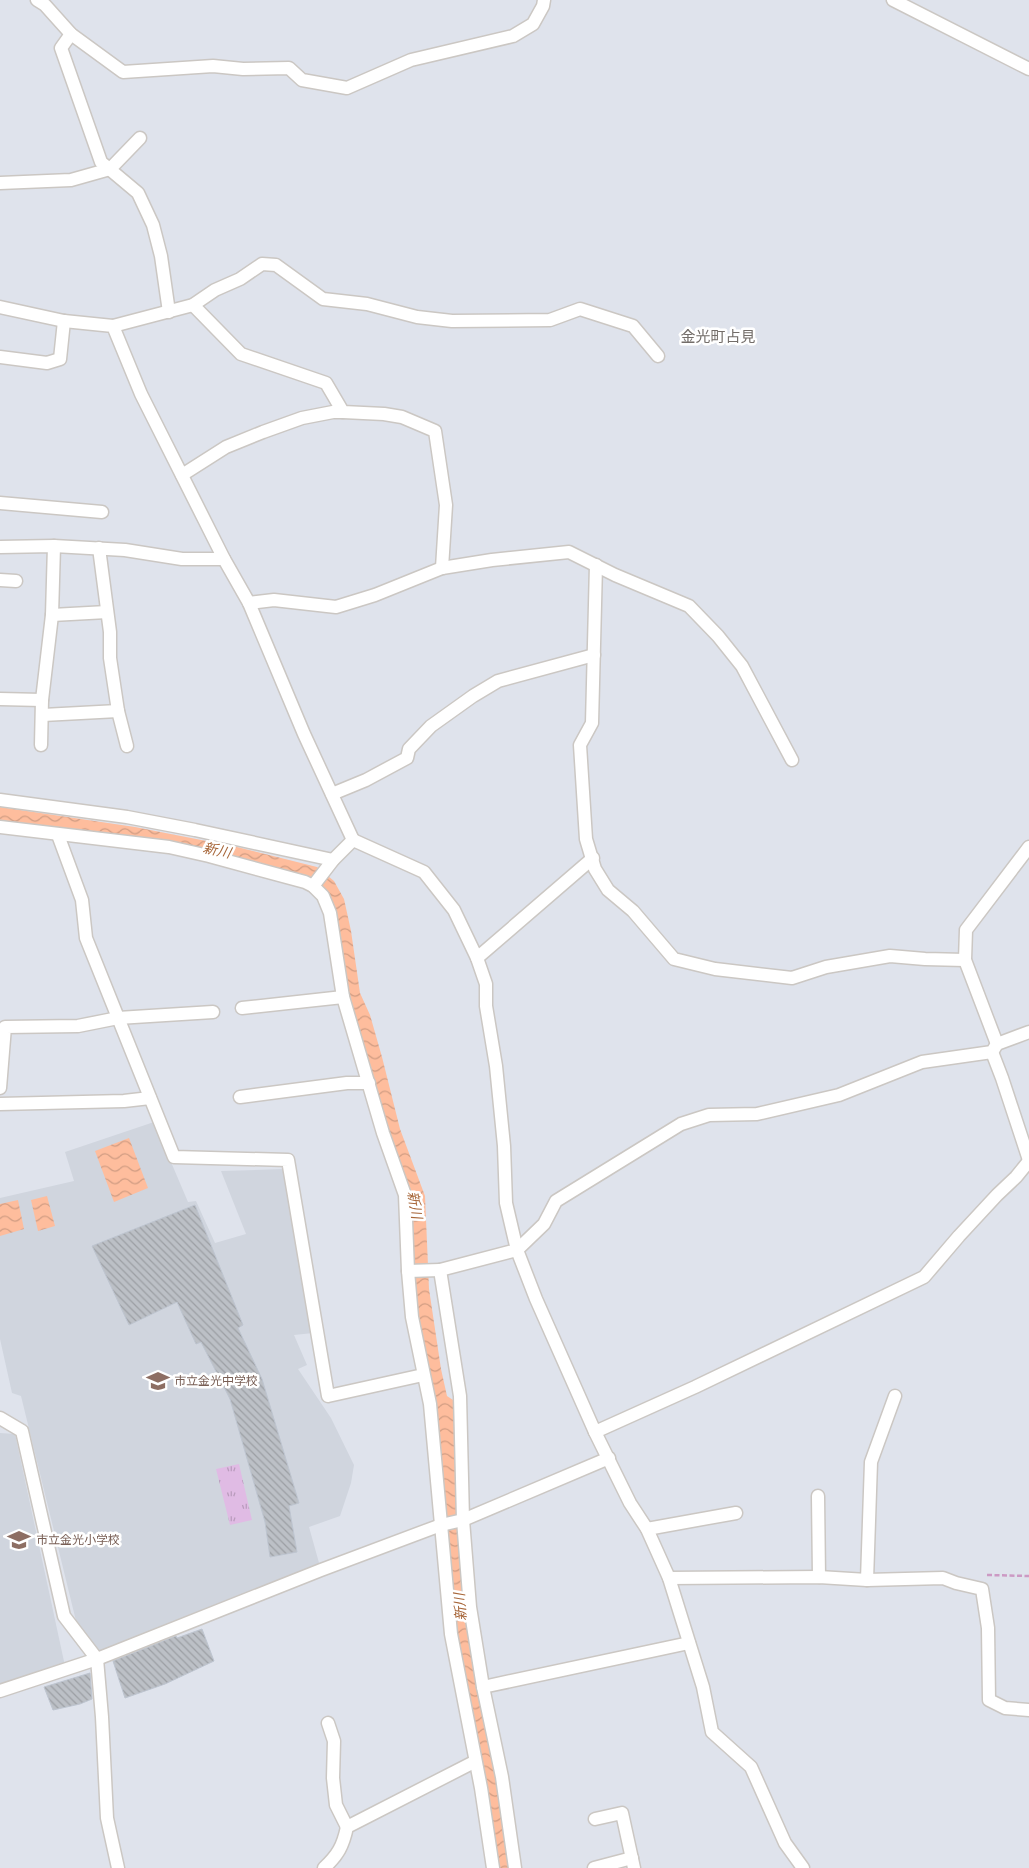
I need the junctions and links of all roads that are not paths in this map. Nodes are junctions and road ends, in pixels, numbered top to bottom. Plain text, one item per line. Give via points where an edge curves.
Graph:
1 (37, 0) edge
2 (544, 0) edge
3 (893, 0) edge
4 (71, 34) junction
5 (1029, 69) edge
6 (140, 138) dead end
7 (110, 169) junction
8 (0, 183) edge
9 (193, 305) junction
10 (0, 307) edge
11 (169, 312) junction
12 (64, 321) junction
13 (113, 326) junction
14 (0, 356) edge
15 (658, 356) dead end
16 (343, 412) junction
17 (182, 475) junction
18 (0, 502) edge
19 (102, 512) dead end
20 (54, 546) junction
21 (0, 547) edge
22 (99, 548) junction
23 (224, 559) junction
24 (596, 565) junction
25 (442, 568) junction
26 (0, 580) edge
27 (16, 580) dead end
28 (249, 603) junction
29 (107, 612) junction
30 (52, 616) junction
31 (594, 655) junction
32 (0, 699) edge
33 (42, 700) junction
34 (118, 711) junction
35 (43, 715) junction
36 (41, 745) dead end
37 (127, 746) dead end
38 (792, 760) dead end
39 (332, 794) junction
40 (0, 800) edge
41 (0, 827) edge
42 (58, 835) junction
43 (354, 840) junction
44 (1029, 847) edge
45 (593, 858) junction
46 (332, 860) junction
47 (313, 886) junction
48 (477, 958) junction
49 (965, 960) junction
50 (342, 997) junction
51 (242, 1008) dead end
52 (213, 1012) dead end
53 (118, 1018) junction
54 (1029, 1032) edge
55 (995, 1048) junction
56 (369, 1083) junction
57 (0, 1088) edge
58 (240, 1097) dead end
59 (150, 1098) junction
60 (0, 1104) edge
61 (1029, 1159) edge
62 (517, 1250) junction
63 (440, 1270) junction
64 (408, 1271) junction
65 (424, 1375) junction
66 (895, 1396) dead end
67 (0, 1418) edge
68 (595, 1432) junction
69 (609, 1458) junction
70 (818, 1496) dead end
71 (736, 1513) dead end
72 (463, 1520) junction
73 (440, 1525) junction
74 (647, 1529) junction
75 (819, 1577) junction
76 (669, 1578) junction
77 (867, 1580) junction
78 (689, 1643) junction
79 (97, 1659) junction
80 (484, 1687) junction
81 (0, 1691) edge
82 (1029, 1710) edge
83 (328, 1723) dead end
84 (474, 1762) junction
85 (595, 1819) dead end
86 (347, 1827) junction
87 (633, 1863) edge
88 (118, 1868) edge
89 (324, 1868) edge
90 (493, 1868) edge
91 (515, 1868) edge
92 (594, 1868) edge
93 (803, 1868) edge

1 - 4 street
2 - 4 street via 533,24 513,36 411,60 347,88 302,80 289,68 213,66 123,72
3 - 5 street
4 - 7 street via 61,48 100,162
6 - 7 street
7 - 8 street via 70,180
7 - 11 street via 138,193 153,225
9 - 11 street
9 - 15 street via 262,264 276,266 324,299 367,304 417,317 452,321 550,320 580,309 633,326
9 - 16 street via 241,354 326,383
10 - 12 street
11 - 13 street
12 - 13 street
12 - 14 street via 60,359 47,363
13 - 17 street via 141,394
16 - 17 street via 302,418 263,432 226,447
16 - 25 street via 402,417 435,431 446,505
17 - 23 street
18 - 19 street
20 - 21 street
20 - 22 street
20 - 30 street
22 - 23 street via 182,559
22 - 29 street
23 - 28 street
24 - 25 street via 569,552
24 - 31 street
24 - 38 street via 689,606 742,666
25 - 28 street via 336,607 274,600
26 - 27 street
28 - 39 street
29 - 30 street
29 - 34 street
30 - 33 street
31 - 39 street via 498,681 431,726 409,749 407,758
31 - 45 street via 592,723 580,745 586,839
32 - 33 street
33 - 35 street
34 - 35 street
34 - 37 street
35 - 36 street
39 - 43 street
40 - 46 street via 195,830
41 - 42 street
42 - 47 street via 209,856
42 - 53 street via 82,900 86,938
43 - 46 street
43 - 48 street via 424,872 454,910
44 - 49 street via 966,930
45 - 48 street
45 - 49 street via 608,890 633,911 674,959 715,969 792,978 826,967 890,956
46 - 47 street
47 - 50 street via 323,896 330,913
48 - 62 street via 486,984 504,1146 506,1203
49 - 55 street
50 - 51 street
50 - 56 street
52 - 53 street
53 - 57 street via 78,1026 5,1027
53 - 59 street
54 - 55 street
55 - 61 street
55 - 62 street via 922,1062 839,1095 758,1114 709,1115 681,1124 556,1201 544,1224
56 - 58 street
56 - 64 street via 405,1195
59 - 60 street
59 - 65 street via 174,1157 288,1160 328,1396
61 - 68 street via 924,1277
62 - 63 street
62 - 68 street
63 - 64 street
63 - 72 street via 460,1396
64 - 65 street via 412,1317
65 - 73 street via 430,1404
66 - 77 street via 871,1462
67 - 79 street via 22,1430 64,1616
68 - 69 street
69 - 72 street
69 - 74 street via 630,1503
70 - 75 street
71 - 74 street
72 - 73 street
72 - 80 street via 470,1607
73 - 79 street
73 - 84 street via 450,1634
74 - 76 street
75 - 76 street
75 - 77 street
76 - 78 street
77 - 82 street via 943,1578 982,1589 988,1628 989,1700 1005,1708
78 - 80 street
78 - 93 street via 703,1687 712,1732 751,1767 785,1843
79 - 81 street
79 - 88 street via 107,1818
80 - 91 street via 502,1777
83 - 86 street via 334,1741 336,1805
84 - 86 street
84 - 90 street
85 - 87 street via 622,1813
86 - 89 street via 338,1855
87 - 92 street

